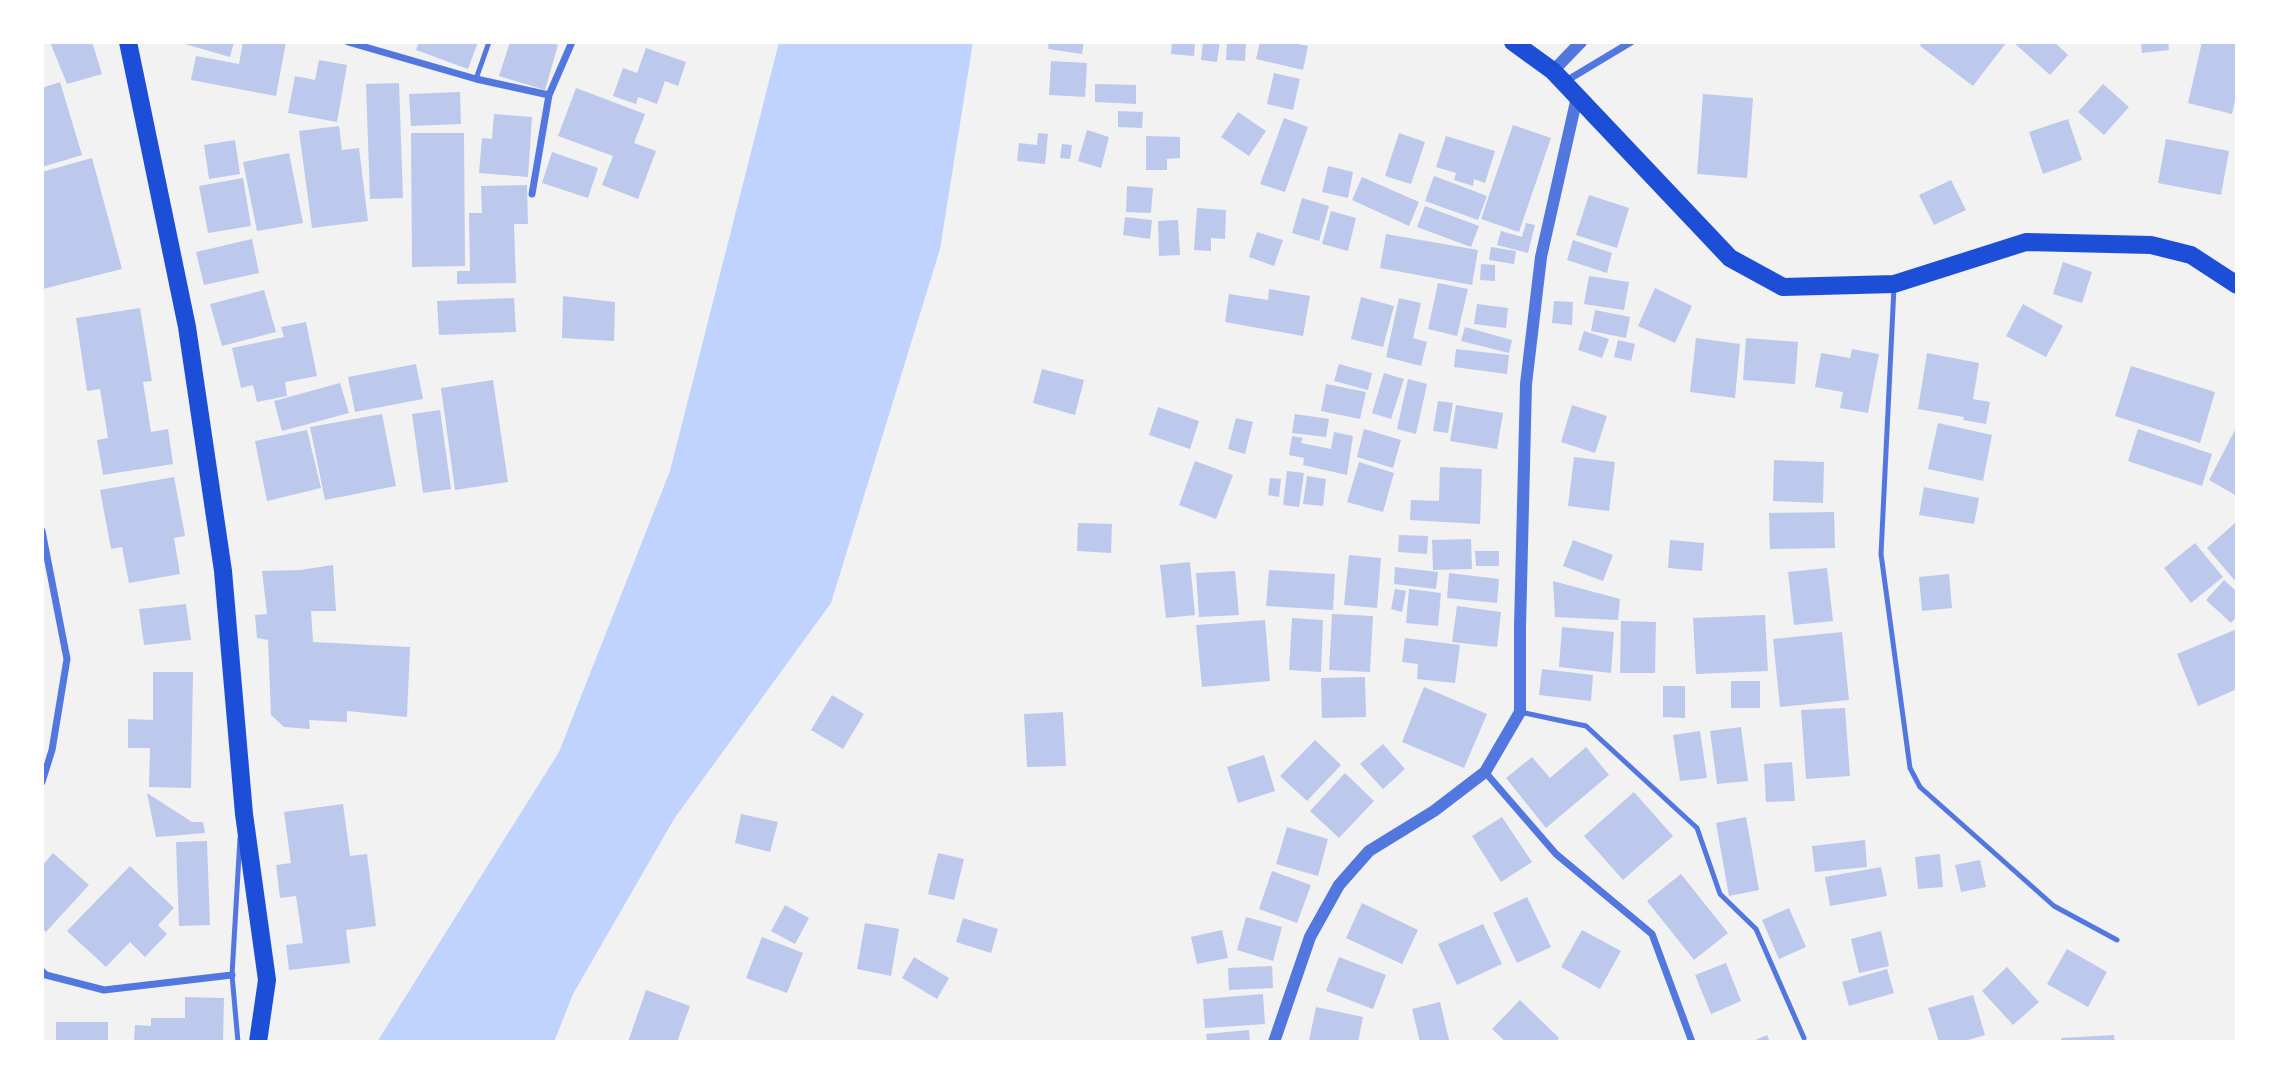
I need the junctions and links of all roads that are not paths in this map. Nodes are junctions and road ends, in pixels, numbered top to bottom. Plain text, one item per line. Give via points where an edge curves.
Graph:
1 (128, 42) edge
2 (348, 42) edge
3 (489, 42) edge
4 (572, 42) edge
5 (1513, 42) edge
6 (1581, 42) edge
7 (1631, 42) edge
8 (1558, 77) junction
9 (476, 79) junction
10 (549, 95) junction
11 (1577, 97) junction
12 (533, 194) dead end
13 (2236, 283) edge
14 (1894, 285) junction
15 (42, 531) edge
16 (1520, 712) junction
17 (1485, 772) junction
18 (42, 782) edge
19 (244, 814) junction
20 (2118, 940) dead end
21 (42, 971) edge
22 (232, 975) junction
23 (1804, 1038) dead end
24 (238, 1042) edge
25 (258, 1042) edge
26 (1274, 1042) edge
27 (1692, 1042) edge

1 - 19 main road via 187,327 223,571
2 - 9 street
3 - 9 lane
4 - 10 street
5 - 8 main road
6 - 8 street
7 - 8 street
8 - 11 main road
9 - 10 street
10 - 12 street
11 - 14 main road via 1730,258 1783,287
11 - 16 street via 1541,257 1527,384
13 - 14 main road via 2191,255 2151,244 2026,242
14 - 20 lane via 1881,554 1910,768 1920,788 2054,906
15 - 18 street via 67,659
16 - 17 street
16 - 23 lane via 1586,726 1696,828 1720,894 1756,929
17 - 26 street via 1434,811 1369,851 1339,885 1310,937
17 - 27 street via 1556,854 1651,934
19 - 22 lane
19 - 25 main road via 267,980
21 - 22 street via 104,990
22 - 24 lane

